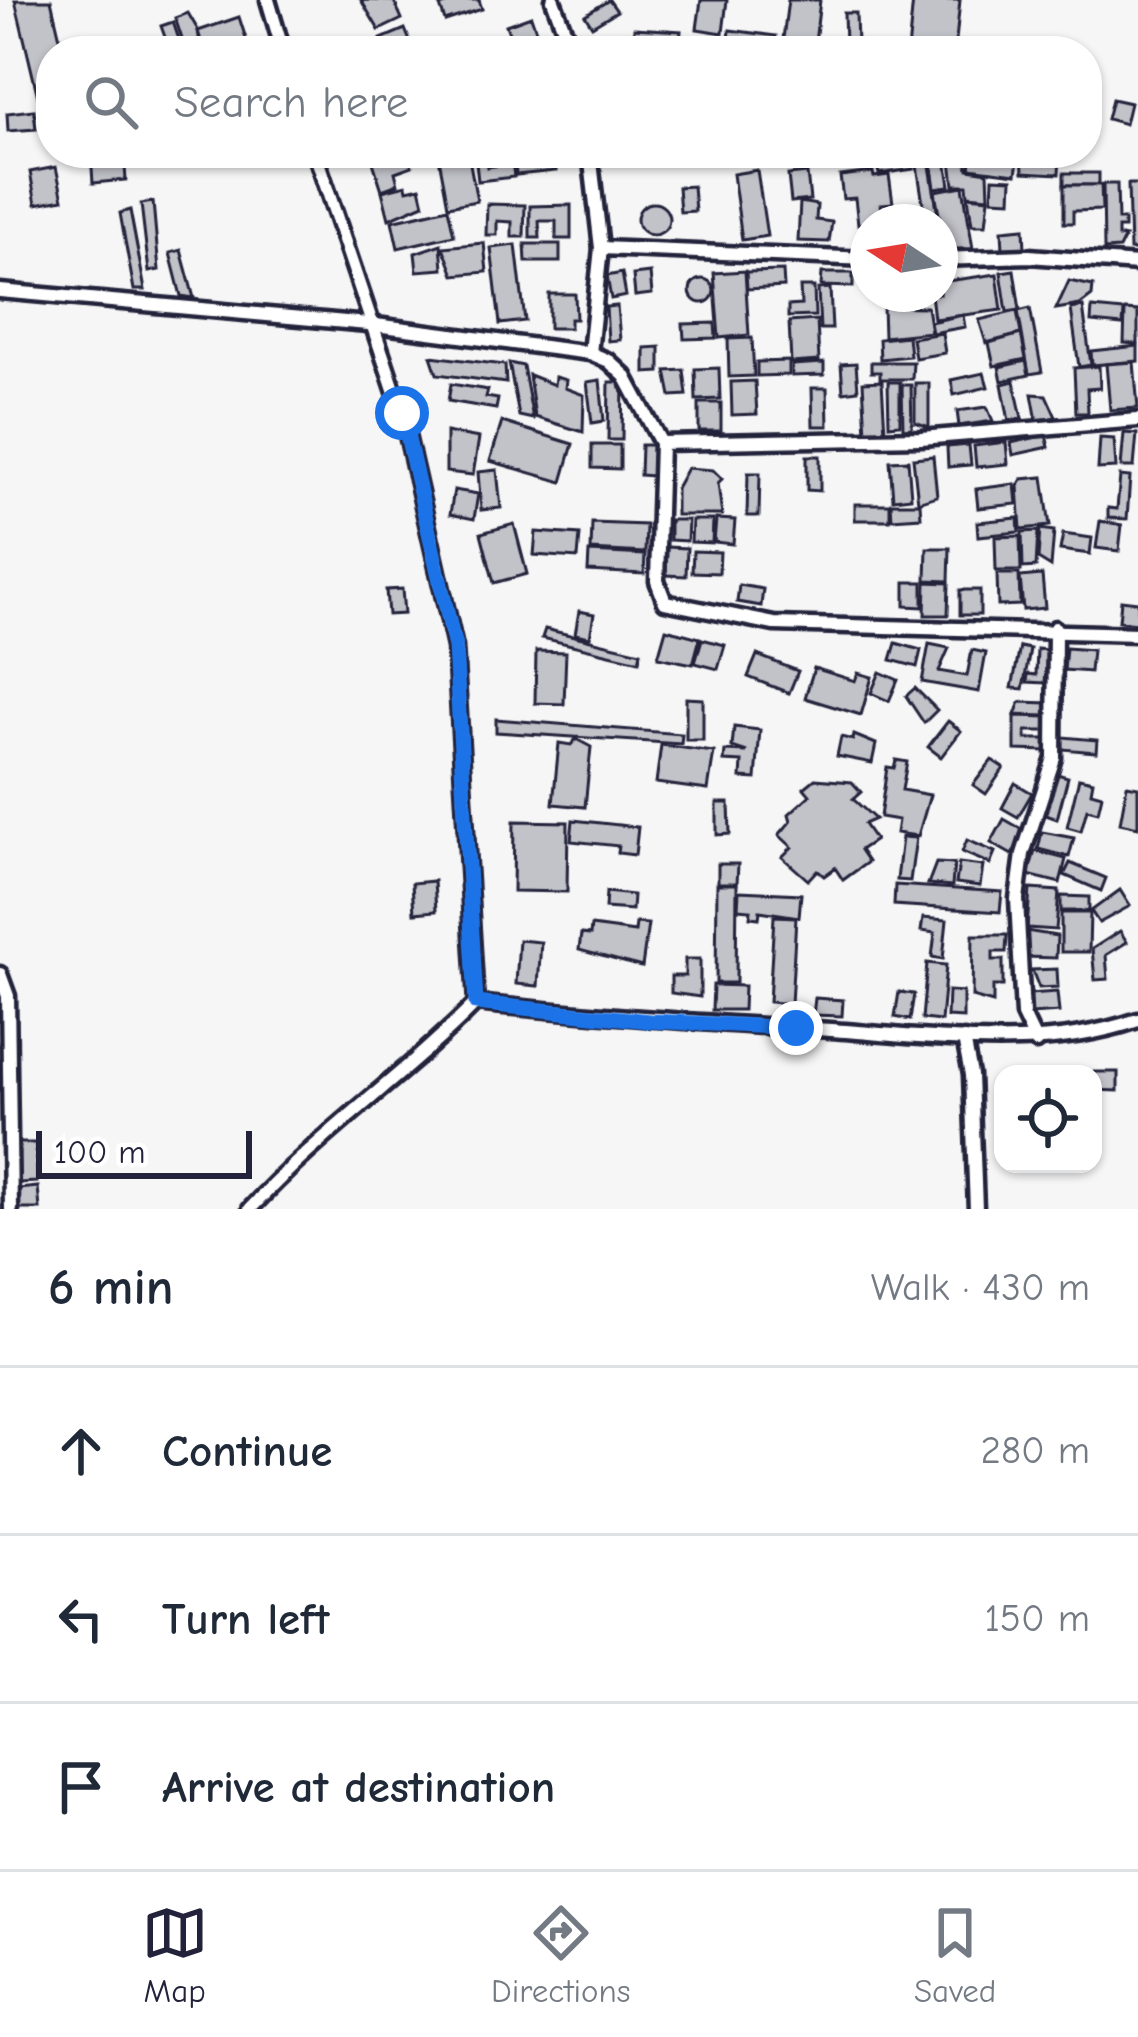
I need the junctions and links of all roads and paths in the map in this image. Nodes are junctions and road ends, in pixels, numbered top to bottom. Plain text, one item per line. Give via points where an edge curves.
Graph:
1 (268, 0) edge
2 (553, 0) edge
3 (279, 36) edge
4 (566, 36) edge
5 (320, 168) edge
6 (592, 168) edge
7 (601, 248) junction
8 (850, 258) edge
9 (958, 258) edge
10 (1138, 264) edge
11 (0, 291) edge
12 (368, 324) junction
13 (590, 353) junction
14 (1138, 420) edge
15 (661, 443) junction
16 (1055, 628) junction
17 (1138, 634) edge
18 (0, 974) edge
19 (476, 1003) junction
20 (1138, 1020) edge
21 (964, 1039) junction
22 (1036, 1042) junction
23 (5, 1127) edge
24 (11, 1209) edge
25 (250, 1209) edge
26 (976, 1209) edge

1 - 3 street
2 - 4 street
5 - 12 street
6 - 7 street
7 - 8 street
7 - 13 street
9 - 10 street
11 - 12 street
12 - 13 street
12 - 19 street via 402,413 455,647
13 - 15 street via 625,376
14 - 15 street via 921,438
15 - 16 street via 657,581 665,602 774,624
16 - 17 street
16 - 22 street via 1054,758 1017,899 1023,1015
18 - 23 street via 8,996
19 - 21 street
19 - 25 street
20 - 22 street
21 - 22 street
21 - 26 street
23 - 24 street

